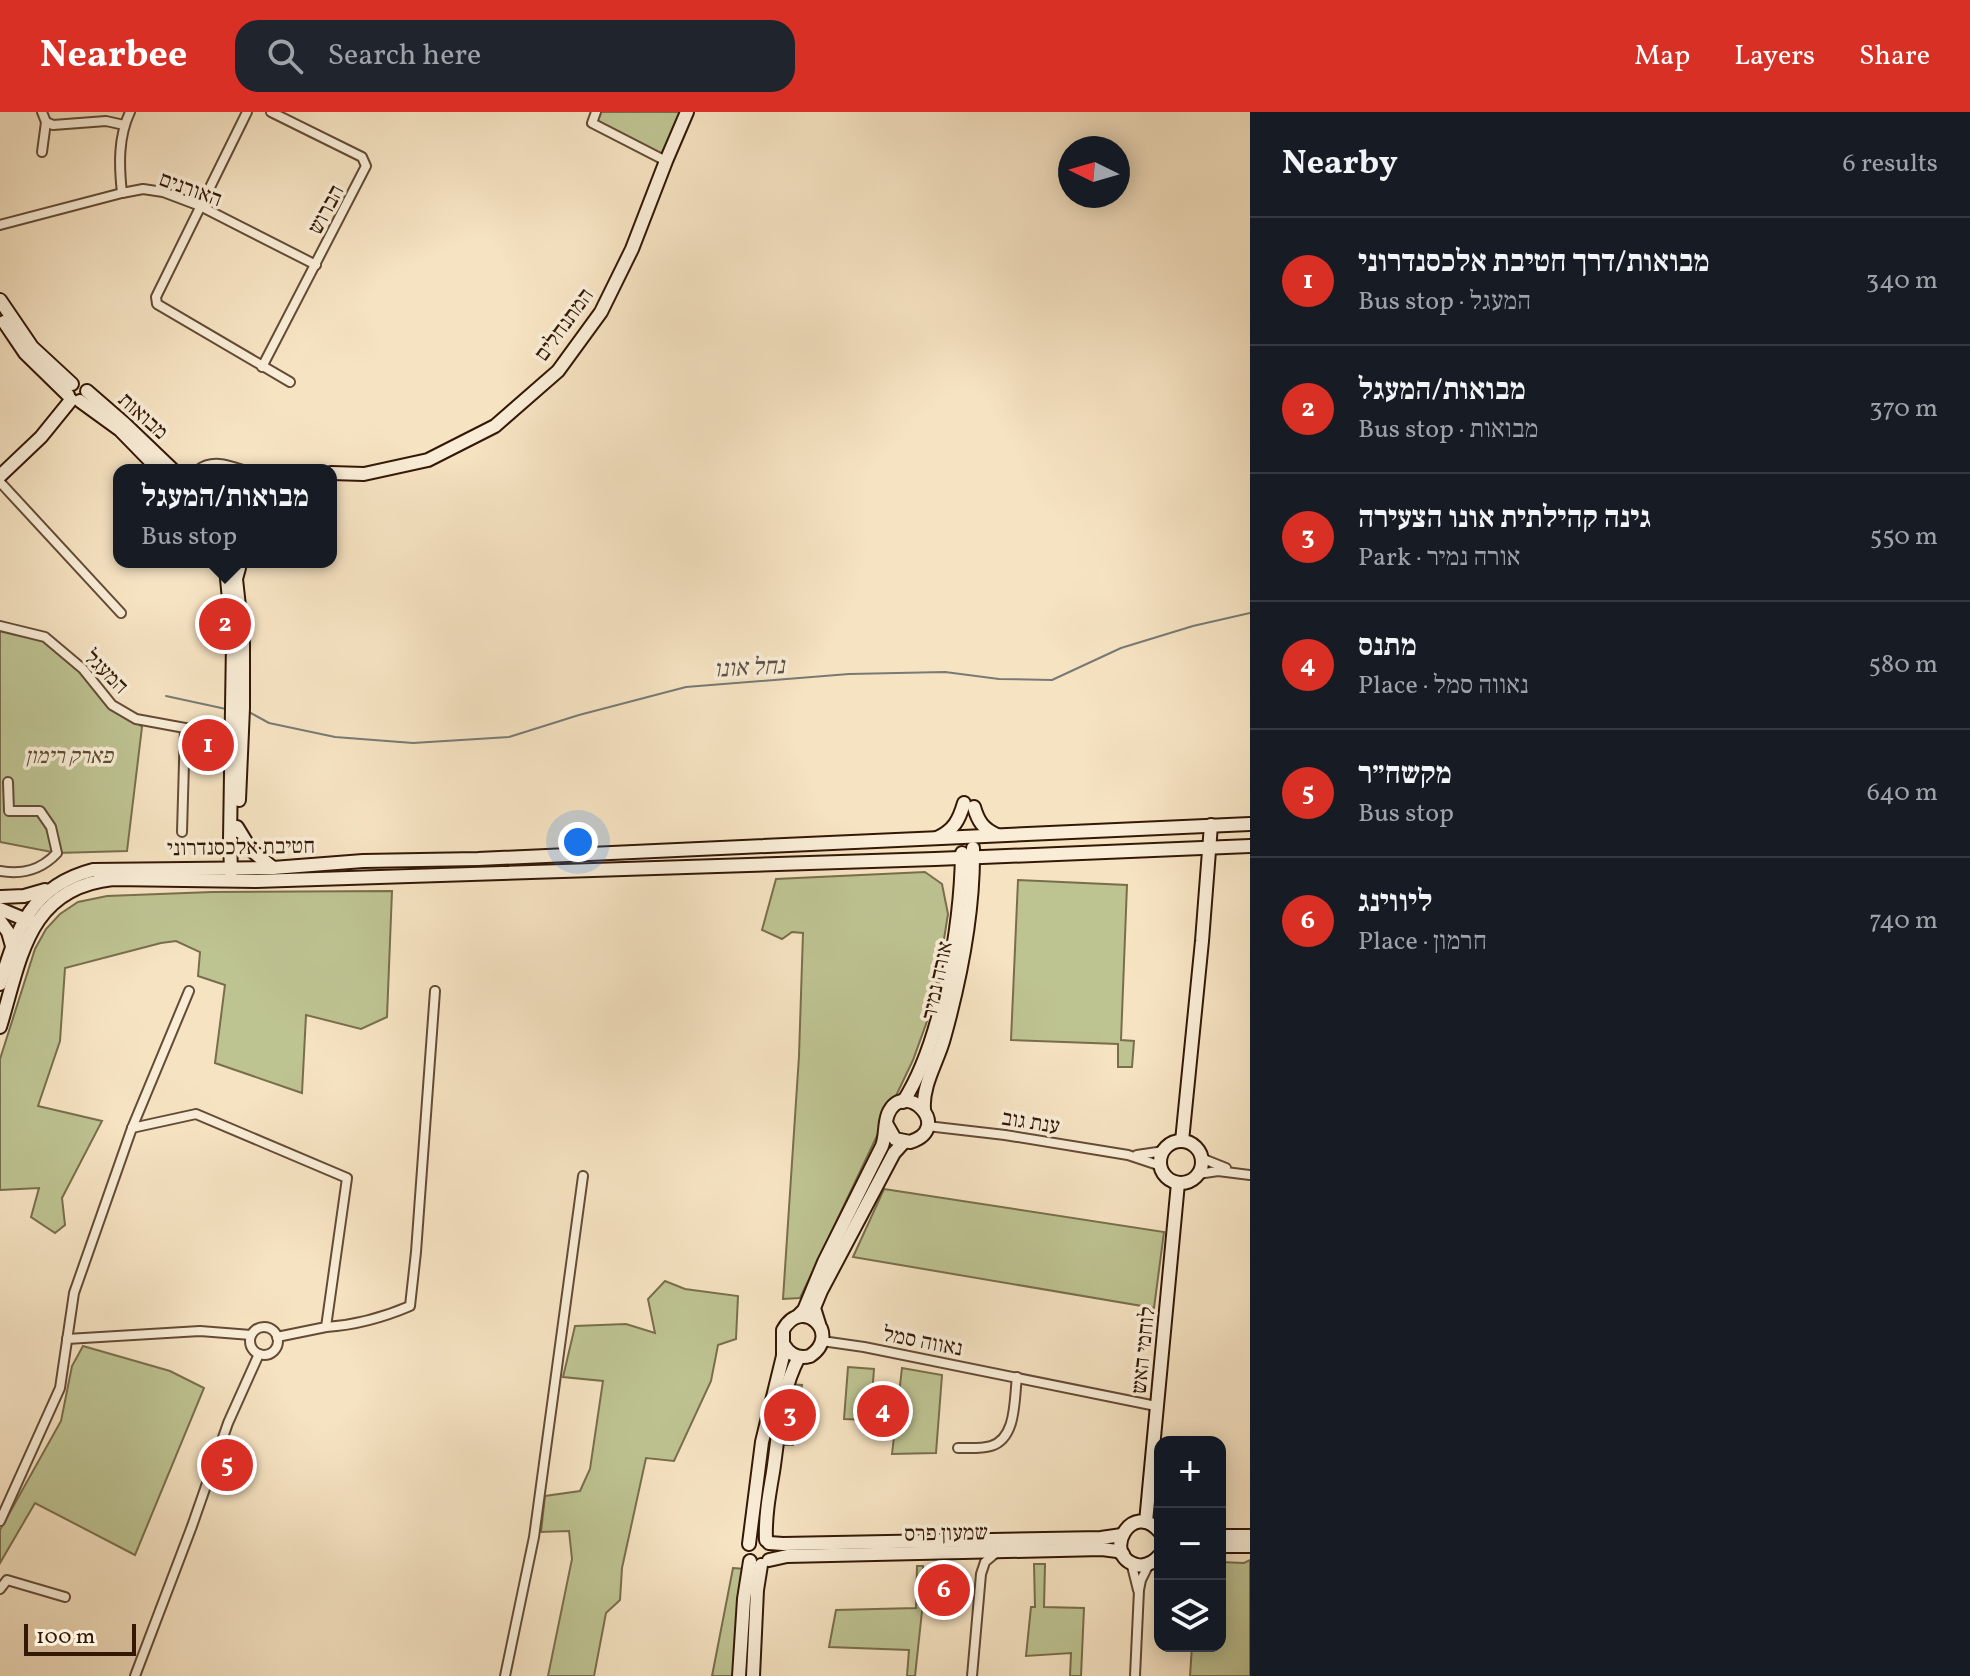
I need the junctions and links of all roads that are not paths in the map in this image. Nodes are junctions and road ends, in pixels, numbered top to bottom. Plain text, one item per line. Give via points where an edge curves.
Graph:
1 (42, 112) edge
2 (130, 112) edge
3 (247, 112) edge
4 (271, 112) edge
5 (596, 112) edge
6 (687, 112) edge
7 (46, 122) junction
8 (124, 125) junction
9 (42, 152) dead end
10 (666, 161) junction
11 (122, 193) junction
12 (200, 206) junction
13 (0, 225) edge
14 (316, 265) junction
15 (0, 300) edge
16 (0, 315) edge
17 (262, 367) junction
18 (290, 382) dead end
19 (75, 394) junction
20 (153, 464) edge
21 (167, 464) edge
22 (337, 473) edge
23 (0, 476) edge
24 (0, 482) edge
25 (234, 568) edge
26 (121, 613) dead end
27 (0, 626) edge
28 (185, 728) junction
29 (237, 733) junction
30 (8, 782) dead end
31 (1250, 824) edge
32 (1211, 825) junction
33 (237, 827) junction
34 (182, 832) dead end
35 (1000, 836) junction
36 (968, 837) junction
37 (230, 839) junction
38 (934, 839) junction
39 (1244, 846) edge
40 (1210, 847) junction
41 (1189, 848) junction
42 (1000, 855) junction
43 (968, 857) junction
44 (935, 859) junction
45 (198, 868) junction
46 (273, 868) junction
47 (1209, 868) junction
48 (0, 871) edge
49 (233, 872) junction
50 (55, 886) junction
51 (966, 891) junction
52 (0, 897) edge
53 (0, 909) edge
54 (31, 917) junction
55 (0, 921) edge
56 (12, 946) junction
57 (0, 984) edge
58 (189, 991) dead end
59 (435, 991) dead end
60 (0, 1027) edge
61 (903, 1102) junction
62 (924, 1109) junction
63 (887, 1125) junction
64 (927, 1126) junction
65 (132, 1128) junction
66 (1182, 1141) junction
67 (904, 1142) junction
68 (1164, 1151) junction
69 (1128, 1155) junction
70 (1201, 1158) junction
71 (1161, 1166) junction
72 (1198, 1174) junction
73 (1246, 1174) edge
74 (583, 1176) dead end
75 (1178, 1183) junction
76 (798, 1316) junction
77 (819, 1324) junction
78 (326, 1327) junction
79 (251, 1335) junction
80 (277, 1337) junction
81 (67, 1339) junction
82 (822, 1341) junction
83 (784, 1345) junction
84 (259, 1354) junction
85 (799, 1357) junction
86 (1017, 1377) junction
87 (1156, 1406) junction
88 (958, 1448) dead end
89 (0, 1521) edge
90 (1146, 1522) junction
91 (1154, 1528) edge
92 (1122, 1535) junction
93 (1226, 1536) edge
94 (1250, 1536) edge
95 (767, 1542) junction
96 (749, 1544) junction
97 (1226, 1546) edge
98 (1250, 1546) edge
99 (964, 1552) junction
100 (998, 1552) junction
101 (1127, 1558) junction
102 (1154, 1560) edge
103 (760, 1562) junction
104 (1149, 1564) junction
105 (981, 1574) junction
106 (0, 1589) edge
107 (1139, 1594) junction
108 (65, 1597) dead end
109 (135, 1676) edge
110 (505, 1676) edge
111 (739, 1676) edge
112 (753, 1676) edge
113 (972, 1676) edge
114 (1135, 1676) edge

1 - 7 street
2 - 8 street
3 - 12 street
4 - 14 street, הברוש via 362,157 366,166
5 - 10 street via 592,123
6 - 10 street, המתנחלים
7 - 8 street
7 - 9 street
8 - 11 street
10 - 22 street, המתנחלים via 601,312 558,371 495,426 428,460 364,474
11 - 12 street, האורנים via 163,192
11 - 13 street, האורנים
12 - 14 street, האורנים
12 - 17 street via 157,304
14 - 17 street, הברוש
15 - 19 street, מבואות via 32,347
16 - 19 street, מבואות via 25,353
17 - 18 street
19 - 20 street, מבואות
19 - 21 street, מבואות via 125,424
19 - 23 street
24 - 26 street
25 - 29 street via 243,643
27 - 28 street, המעגל via 45,637 83,669 112,705 136,719
28 - 29 street, המעגל
28 - 34 street
29 - 33 street
29 - 37 street
30 - 48 street via 9,811 40,811 51,827 57,853 38,868
31 - 32 street, חטיבת אלכסנדרוני
32 - 35 street, חטיבת אלכסנדרוני
32 - 40 street
33 - 46 street via 251,850
33 - 49 street
35 - 36 street, חטיבת אלכסנדרוני
35 - 38 street via 980,824 969,805 956,825
36 - 38 street, חטיבת אלכסנדרוני
36 - 43 street, אורה נמיר
37 - 45 street via 221,856
37 - 49 street
38 - 46 street, חטיבת אלכסנדרוני
39 - 40 street, חטיבת אלכסנדרוני
39 - 47 street
40 - 41 street, חטיבת אלכסנדרוני
40 - 47 street
41 - 42 street, חטיבת אלכסנדרוני
41 - 47 street
42 - 43 street, חטיבת אלכסנדרוני
42 - 51 street via 985,864
43 - 44 street, חטיבת אלכסנדרוני
43 - 51 street, אורה נמיר
44 - 49 street, חטיבת אלכסנדרוני via 477,874
44 - 51 street via 955,868
45 - 49 street, חטיבת אלכסנדרוני
45 - 50 street, חטיבת אלכסנדרוני via 93,870
46 - 49 street, חטיבת אלכסנדרוני
47 - 66 street
49 - 54 street, חטיבת אלכסנדרוני via 99,881 80,886
50 - 52 street
50 - 54 street, חטיבת אלכסנדרוני via 38,900
51 - 61 street, אורה נמיר via 933,1035
51 - 62 street, אורה נמיר via 958,986
52 - 54 street
53 - 54 street
54 - 56 street
54 - 60 street
55 - 56 street
56 - 57 street
58 - 65 street
59 - 78 street via 410,1306 357,1325
61 - 62 street
61 - 63 street via 890,1110
62 - 64 street
63 - 67 street via 891,1135
63 - 76 street via 882,1146
64 - 67 street via 919,1139
64 - 69 street, ענת גוב
65 - 78 street via 196,1114 347,1178
65 - 81 street via 74,1293
66 - 68 street
66 - 70 street via 1193,1145
67 - 77 street via 821,1291 814,1308
68 - 69 street, ענת גוב
68 - 71 street
69 - 71 street, ענת גוב
70 - 72 street
70 - 73 street
71 - 75 street
72 - 73 street
72 - 75 street
74 - 110 street via 534,1537
75 - 87 street, לוחמי האש
76 - 77 street
76 - 83 street via 785,1325
77 - 82 street
78 - 80 street
79 - 80 street via 266,1327
79 - 81 street via 200,1331
79 - 84 street via 250,1345
80 - 84 street via 272,1352
81 - 89 street via 60,1388
82 - 85 street via 814,1353
82 - 86 street, נאווה סמל
83 - 85 street
83 - 96 street via 762,1442
84 - 109 street via 228,1423
85 - 95 street via 780,1419 766,1511
86 - 87 street, נאווה סמל
86 - 88 street via 1010,1429 1003,1438 989,1447
87 - 90 street, לוחמי האש
90 - 91 street
90 - 92 street via 1134,1523
92 - 95 street, שמעון פרס
92 - 101 street via 1120,1545
93 - 94 street
95 - 96 street via 759,1538
95 - 103 street via 772,1550
96 - 103 street via 746,1551
97 - 98 street
99 - 100 street, שמעון פרס
99 - 103 street, שמעון פרס via 787,1556
99 - 105 street
100 - 101 street, שמעון פרס via 1102,1549
100 - 105 street via 985,1562
101 - 104 street, שמעון פרס
101 - 107 street
102 - 104 street
103 - 111 street via 744,1599
103 - 112 street
104 - 107 street
105 - 113 street
106 - 108 street via 7,1580
107 - 114 street

